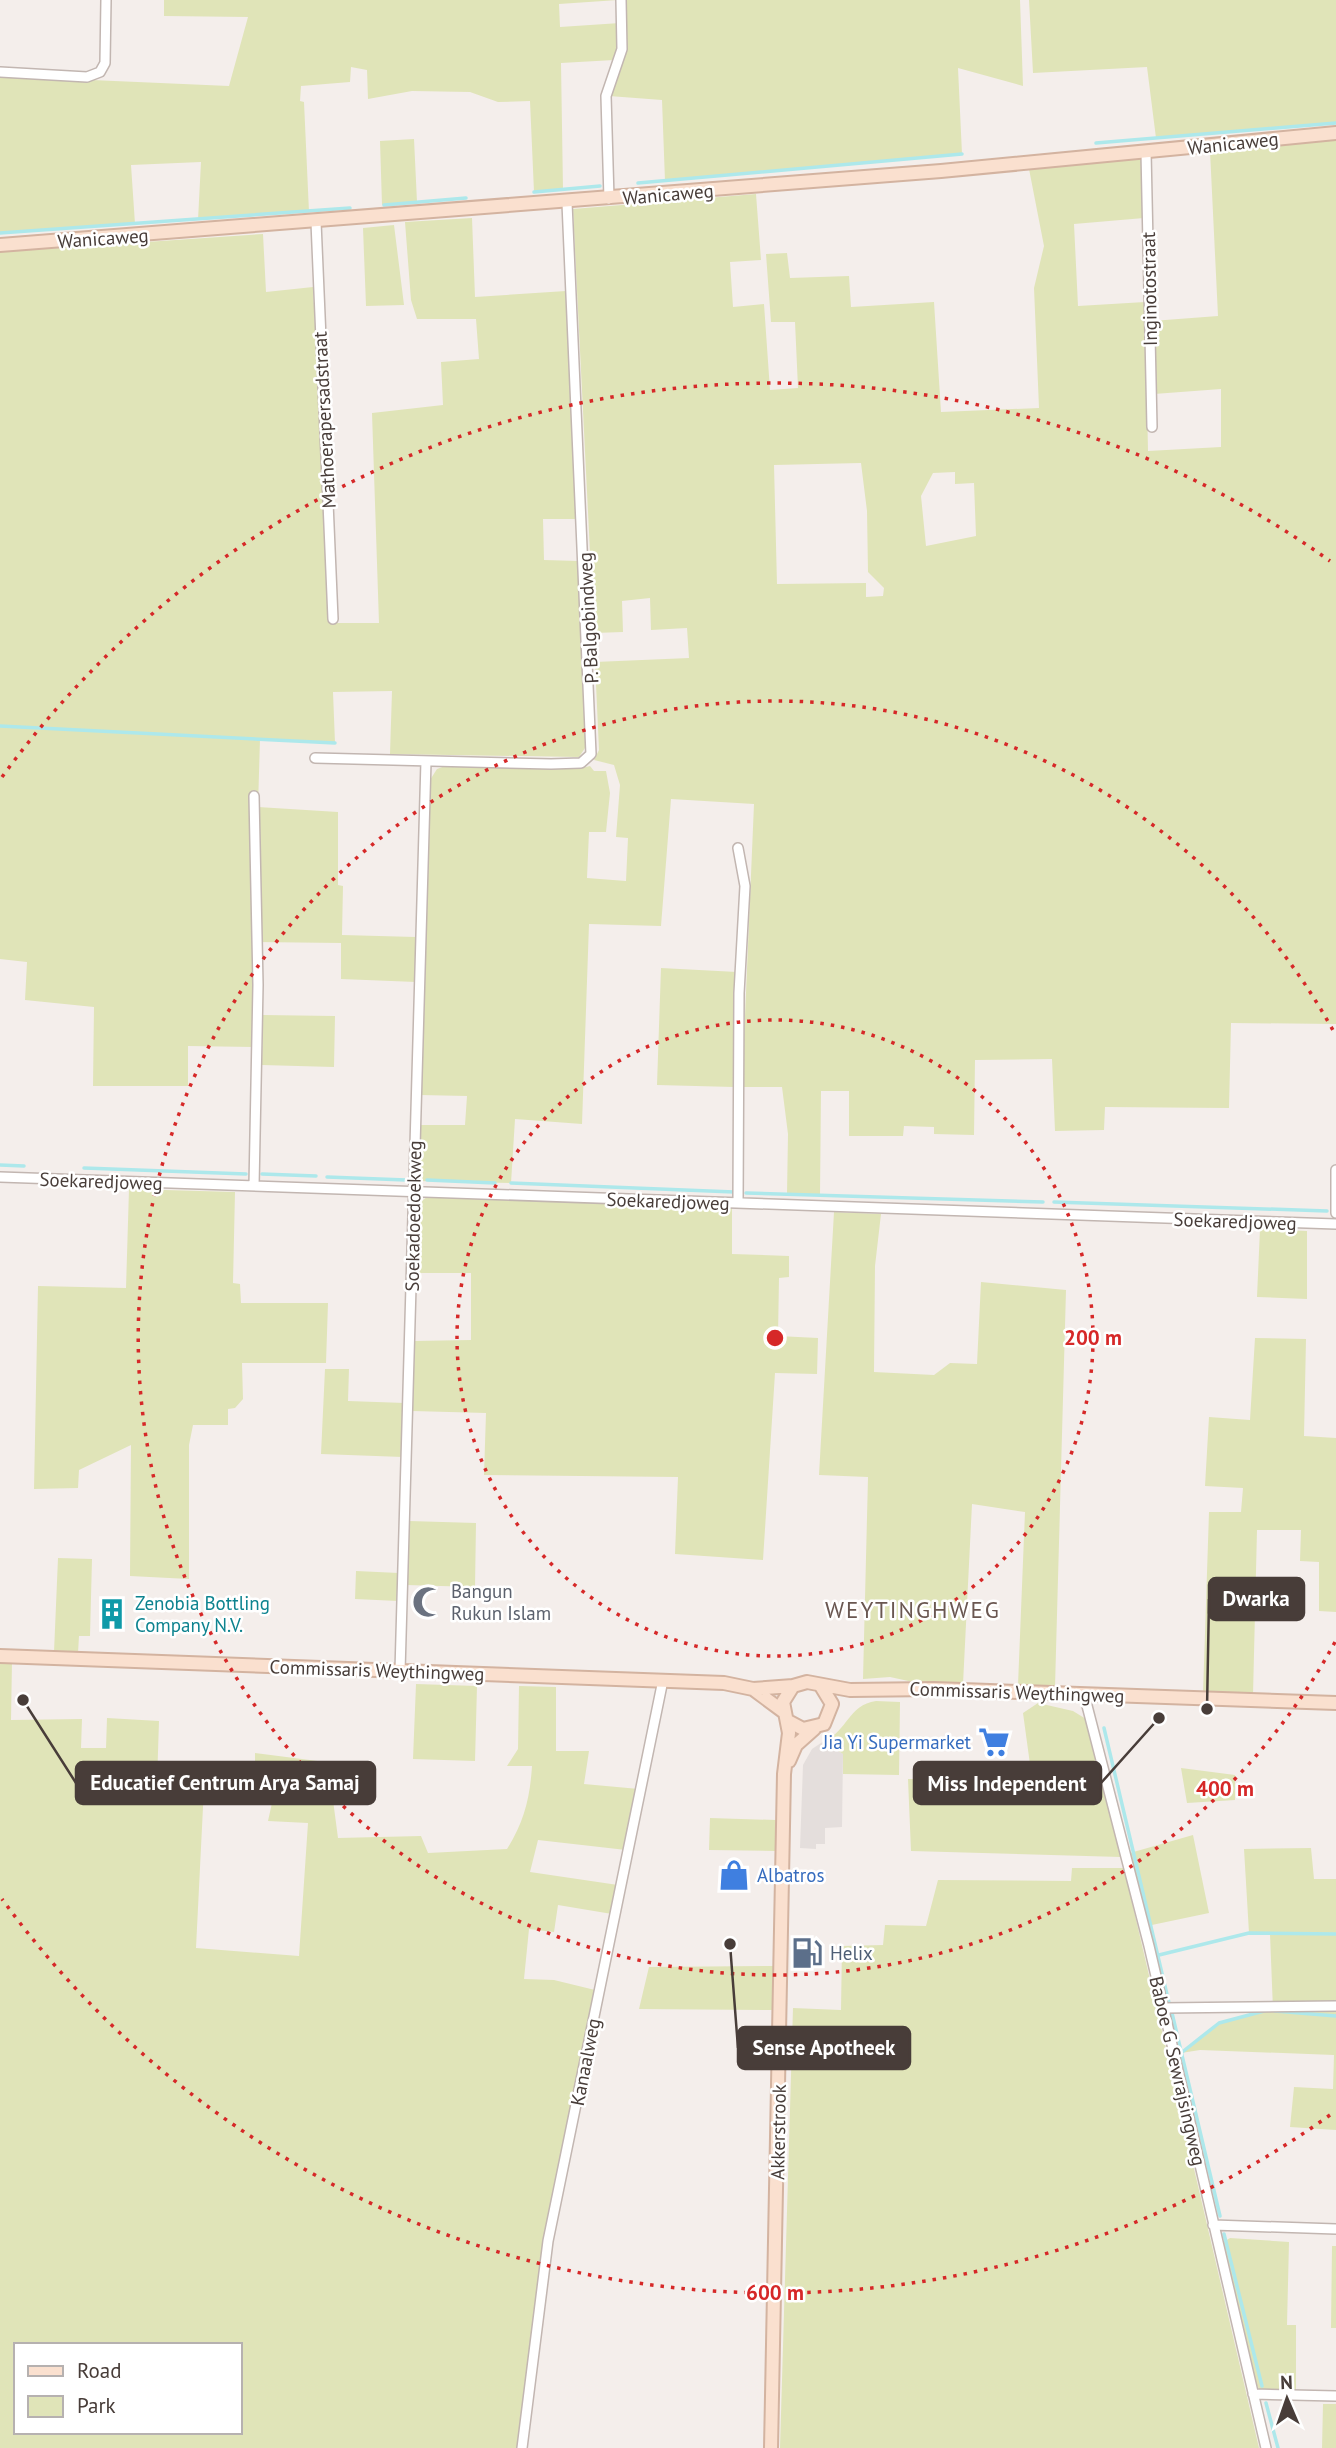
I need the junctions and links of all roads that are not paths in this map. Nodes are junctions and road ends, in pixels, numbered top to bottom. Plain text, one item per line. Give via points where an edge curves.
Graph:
1 (106, 0) edge
2 (621, 0) edge
3 (0, 72) edge
4 (1336, 133) edge
5 (1146, 152) junction
6 (609, 199) junction
7 (567, 203) junction
8 (316, 222) junction
9 (0, 245) edge
10 (1152, 427) dead end
11 (333, 619) dead end
12 (315, 758) dead end
13 (426, 761) junction
14 (254, 796) dead end
15 (738, 848) dead end
16 (1336, 1170) edge
17 (0, 1177) edge
18 (254, 1186) junction
19 (415, 1191) junction
20 (738, 1203) junction
21 (1336, 1213) edge
22 (1336, 1224) edge
23 (0, 1656) edge
24 (400, 1671) junction
25 (663, 1679) junction
26 (821, 1685) junction
27 (793, 1686) junction
28 (866, 1688) junction
29 (753, 1689) junction
30 (1084, 1694) junction
31 (1336, 1703) edge
32 (831, 1712) junction
33 (786, 1716) junction
34 (814, 1729) junction
35 (784, 1774) junction
36 (1336, 2006) edge
37 (1164, 2008) junction
38 (1213, 2225) junction
39 (1336, 2229) edge
40 (1253, 2394) junction
41 (1336, 2396) edge
42 (522, 2448) edge
43 (771, 2448) edge
44 (1266, 2448) edge

1 - 3 street via 105,63 100,72 93,76
2 - 6 street via 622,48 606,96
4 - 5 street, Wanicaweg
5 - 6 street, Wanicaweg
5 - 10 street, Inginotostraat
6 - 7 street, Wanicaweg
7 - 8 street, Wanicaweg
7 - 13 street, P. Balgobindweg via 591,754 581,763
8 - 9 street, Wanicaweg
8 - 11 street, Mathoerapersadstraat
12 - 13 street, P. Balgobindweg
13 - 19 street, Soekadoedoekweg
14 - 18 street via 258,985
15 - 20 street via 745,886 739,993
16 - 21 street
17 - 18 street, Soekaredjoweg
18 - 19 street, Soekaredjoweg
19 - 20 street, Soekaredjoweg
19 - 24 street, Soekadoedoekweg
20 - 22 street, Soekaredjoweg
23 - 24 street, Commissaris Weythingweg
24 - 25 street, Commissaris Weythingweg
25 - 29 street, Commissaris Weythingweg
25 - 42 street, Kanaalweg via 548,2241
26 - 27 street
26 - 28 street, Commissaris Weythingweg
26 - 32 street via 831,1697
27 - 29 street, Commissaris Weythingweg
27 - 33 street via 787,1693
28 - 30 street, Commissaris Weythingweg
28 - 32 street via 846,1696
29 - 33 street, Commissaris Weythingweg
30 - 31 street, Commissaris Weythingweg
30 - 37 street, Baboe G Sewrajsingweg
32 - 34 street via 824,1724
33 - 34 street via 803,1729
33 - 35 street, Akkerstrook
34 - 35 street via 796,1745
35 - 43 street, Akkerstrook
36 - 37 street
37 - 38 street, Baboe G Sewrajsingweg
38 - 39 street
38 - 40 street, Baboe G Sewrajsingweg
40 - 41 street
40 - 44 street, Baboe G Sewrajsingweg

